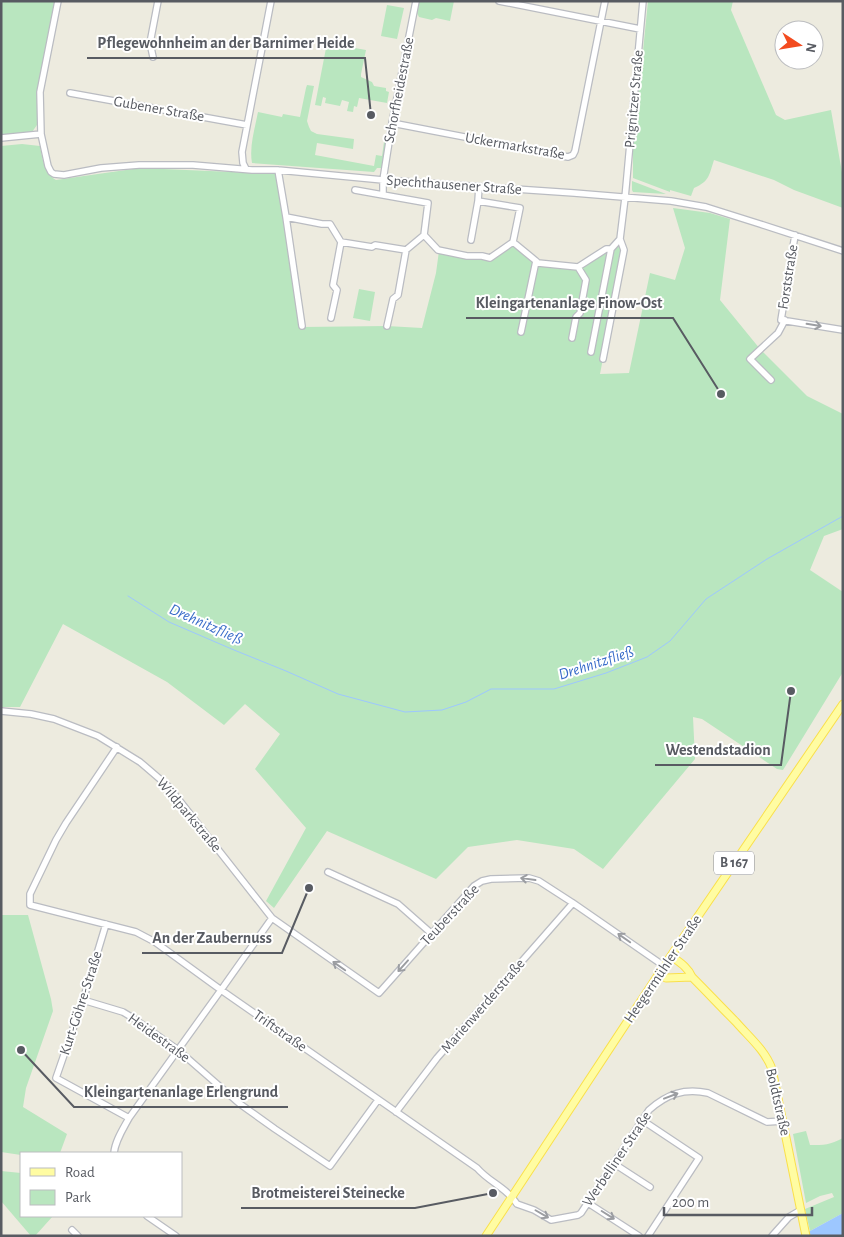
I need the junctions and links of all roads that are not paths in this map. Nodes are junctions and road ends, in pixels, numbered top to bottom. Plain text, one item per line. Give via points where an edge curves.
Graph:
1 (58, 1) edge
2 (158, 1) edge
3 (271, 1) edge
4 (416, 1) edge
5 (499, 1) edge
6 (604, 1) edge
7 (643, 1) edge
8 (601, 21) junction
9 (640, 29) junction
10 (153, 57) dead end
11 (70, 93) dead end
12 (392, 123) junction
13 (247, 125) junction
14 (41, 134) junction
15 (1, 138) edge
16 (246, 169) junction
17 (278, 170) junction
18 (383, 180) junction
19 (479, 187) junction
20 (354, 190) dead end
21 (383, 195) junction
22 (625, 198) junction
23 (478, 201) junction
24 (286, 217) junction
25 (424, 235) junction
26 (795, 235) junction
27 (620, 239) junction
28 (471, 240) dead end
29 (341, 242) junction
30 (513, 242) junction
31 (610, 249) junction
32 (406, 250) junction
33 (843, 251) edge
34 (536, 261) junction
35 (578, 267) junction
36 (331, 318) dead end
37 (783, 320) junction
38 (302, 326) dead end
39 (387, 326) dead end
40 (843, 330) edge
41 (521, 332) dead end
42 (572, 338) dead end
43 (593, 340) junction
44 (606, 343) junction
45 (591, 352) dead end
46 (603, 359) dead end
47 (771, 380) dead end
48 (843, 704) edge
49 (1, 711) edge
50 (117, 747) junction
51 (328, 872) dead end
52 (573, 903) junction
53 (272, 918) junction
54 (106, 924) junction
55 (432, 934) junction
56 (671, 956) junction
57 (664, 966) junction
58 (658, 974) junction
59 (692, 977) junction
60 (221, 990) junction
61 (380, 993) joint
62 (83, 1000) junction
63 (178, 1050) junction
64 (378, 1100) junction
65 (396, 1112) junction
66 (129, 1118) junction
67 (642, 1120) junction
68 (783, 1121) junction
69 (114, 1152) edge
70 (613, 1163) junction
71 (650, 1187) dead end
72 (511, 1195) junction
73 (588, 1203) junction
74 (801, 1210) junction
75 (148, 1217) edge
76 (72, 1230) dead end
77 (78, 1236) edge
78 (176, 1236) edge
79 (486, 1236) edge
80 (639, 1236) edge
81 (648, 1236) edge
82 (772, 1236) edge
83 (806, 1236) edge

1 - 14 street via 40,92
2 - 10 street via 150,43
3 - 13 street
4 - 12 street, Schorfheidestraße
5 - 8 street
6 - 8 street, Uckermarkstraße
7 - 9 street, Prignitzer Straße
8 - 9 street
8 - 12 street, Uckermarkstraße via 573,155 568,157
9 - 22 street, Prignitzer Straße
11 - 13 street, Gubener Straße
12 - 18 street, Schorfheidestraße
13 - 16 street via 242,152
14 - 15 street
14 - 16 street, Spechthausener Straße via 48,166 59,176 139,164
16 - 17 street, Spechthausener Straße
17 - 18 street, Spechthausener Straße
17 - 24 street
18 - 19 street, Spechthausener Straße
18 - 21 street, Schorfheidestraße
19 - 22 street, Spechthausener Straße
19 - 23 street
20 - 21 street
21 - 25 street via 428,203
22 - 26 street, Spechthausener Straße via 706,207
22 - 27 street, Prignitzer Straße
23 - 28 street
23 - 30 street via 520,208
24 - 29 street via 330,224
24 - 38 street
25 - 30 street via 438,250 490,258
25 - 32 street
26 - 33 street, Spechthausener Straße
26 - 37 street, Forststraße
27 - 31 street
27 - 44 street, Prignitzer Straße via 624,250
29 - 32 street
29 - 36 street
30 - 34 street
31 - 35 street via 606,248
31 - 43 street
32 - 39 street via 398,295 393,299
34 - 35 street
34 - 41 street
35 - 42 street via 586,280
37 -> 40 street
37 - 47 street via 778,333 750,359
43 - 44 street
43 - 45 street
44 - 46 street, Prignitzer Straße
48 - 56 main road, Heegermühler Straße / B 167
49 - 50 street, Wildparkstraße via 54,719
50 - 53 street, Wildparkstraße via 168,786
50 - 54 street, Triftstraße via 61,832 30,894 30,905
51 - 55 street via 398,904
52 -> 55 street, Teuberstraße via 529,878 491,879 474,886
57 -> 52 street, Teuberstraße
52 - 65 street, Marienwerderstraße via 437,1058
53 - 60 street
61 -> 53 street, Wildparkstraße
54 - 60 street, Triftstraße via 136,932 155,942
54 - 62 street, Kurt-Göhre-Straße
55 -> 61 street, Teuberstraße
56 - 57 main road, Heegermühler Straße / B 167
56 - 59 main road, Boldtstraße
57 - 58 main road, Heegermühler Straße / B 167
58 - 59 main road via 666,978
58 - 72 main road, Heegermühler Straße / B 167
59 - 68 main road, Boldtstraße via 766,1057 772,1069
60 - 63 street
60 - 64 street, Triftstraße
62 - 63 street, Heidestraße via 123,1012
62 - 66 street, Kurt-Göhre-Straße via 56,1078
63 - 64 street, Heidestraße via 240,1104 330,1166
63 - 66 street
64 - 65 street, Triftstraße
65 - 72 street, Triftstraße
66 - 69 street
67 -> 68 street, Werbelliner Straße via 660,1101 687,1091 714,1096 768,1122
67 - 70 street, Werbelliner Straße
67 - 81 street via 699,1158
68 - 74 main road, Boldtstraße
70 - 71 street
70 - 73 street, Werbelliner Straße
72 -> 73 street, Werbelliner Straße via 517,1204 551,1220 578,1215
72 - 79 main road, Heegermühler Straße / B 167
73 -> 80 street
74 - 82 street via 788,1217
74 - 83 main road, Boldtstraße
75 - 78 street
76 - 77 street

